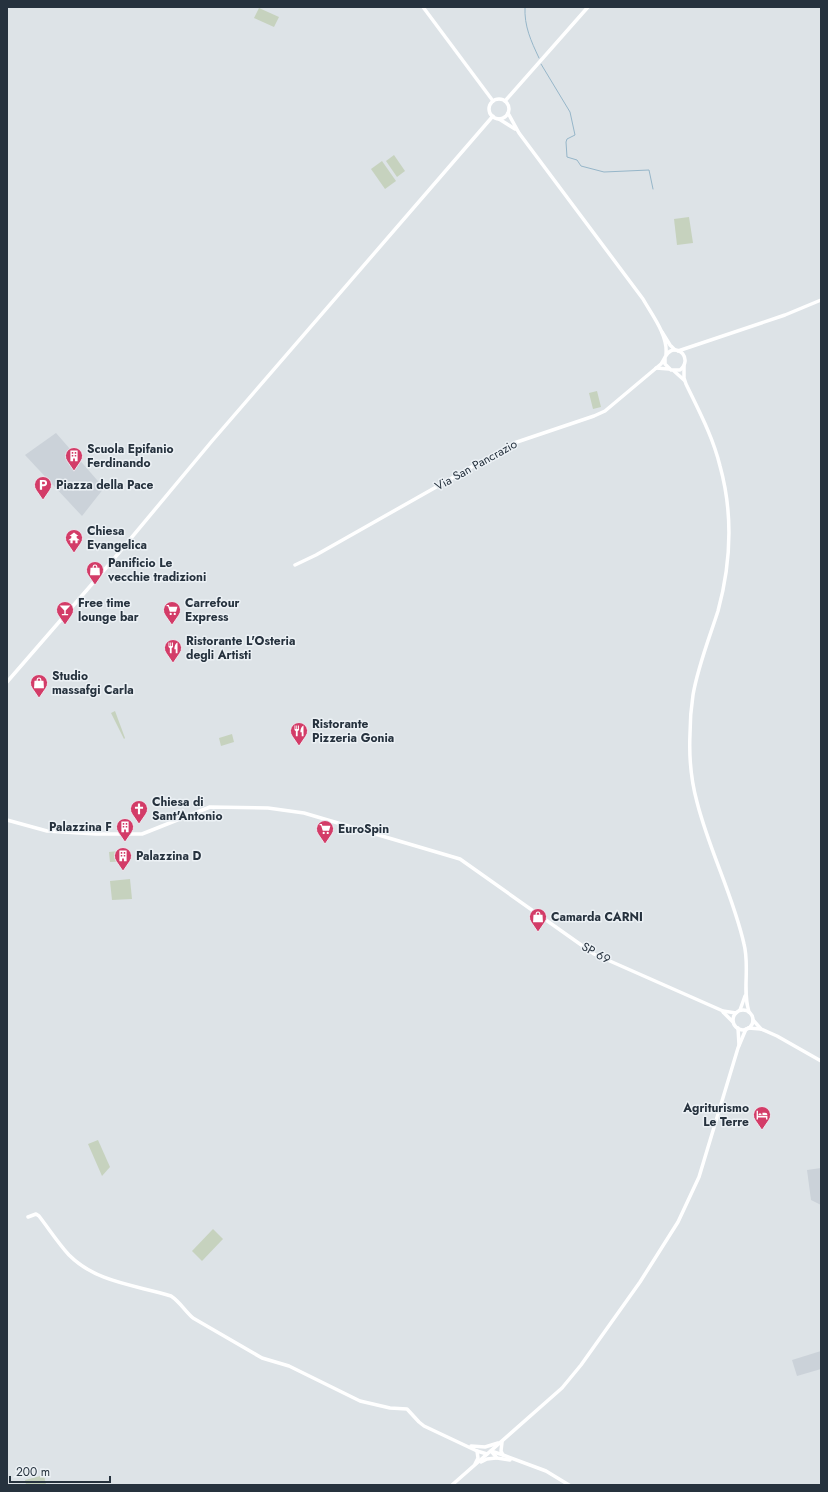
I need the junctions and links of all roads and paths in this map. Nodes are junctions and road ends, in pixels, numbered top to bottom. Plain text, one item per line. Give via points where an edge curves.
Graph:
1 (423, 7) edge
2 (588, 7) edge
3 (493, 101) junction
4 (505, 101) junction
5 (508, 113) junction
6 (493, 116) junction
7 (499, 119) junction
8 (519, 133) junction
9 (821, 300) edge
10 (661, 332) junction
11 (692, 346) junction
12 (677, 350) junction
13 (684, 355) junction
14 (666, 356) junction
15 (684, 366) junction
16 (656, 368) junction
17 (672, 370) junction
18 (686, 384) junction
19 (295, 565) dead end
20 (7, 682) edge
21 (7, 820) edge
22 (746, 993) junction
23 (740, 1010) junction
24 (723, 1011) junction
25 (749, 1012) junction
26 (736, 1013) junction
27 (753, 1020) junction
28 (734, 1023) junction
29 (738, 1028) junction
30 (747, 1028) junction
31 (761, 1029) junction
32 (738, 1048) junction
33 (821, 1061) edge
34 (28, 1217) dead end
35 (503, 1440) junction
36 (478, 1449) junction
37 (491, 1451) junction
38 (487, 1454) junction
39 (503, 1455) junction
40 (497, 1458) junction
41 (514, 1460) junction
42 (473, 1466) junction
43 (452, 1485) edge
44 (569, 1485) edge

1 - 3 main road
2 - 4 main road
3 - 4 main road
3 - 6 main road via 489,109
4 - 5 main road via 509,107
5 - 7 main road
5 - 8 main road
6 - 7 main road
6 - 20 main road
7 - 8 main road
8 - 10 main road via 642,299
9 - 11 main road via 777,318
10 - 12 main road
10 - 14 main road via 666,346
11 - 12 main road
11 - 13 main road
12 - 13 main road
12 - 14 main road via 669,352
13 - 15 main road
14 - 16 main road, Via San Pancrazio
14 - 17 main road via 665,364
15 - 17 main road via 680,370
15 - 18 main road
16 - 17 main road
16 - 19 main road, Via San Pancrazio via 617,402 594,416 514,443
17 - 18 main road
18 - 22 main road via 720,465 729,518 724,584 692,697 691,769 697,803 743,940 747,963
21 - 24 main road, SP 69 via 47,831 142,834 210,807 268,808 304,813 460,860 594,954
22 - 23 main road
22 - 25 main road
23 - 25 main road
23 - 26 main road
24 - 26 main road
24 - 28 main road
25 - 27 main road
26 - 28 main road
27 - 30 main road
27 - 31 main road
28 - 29 main road
29 - 30 main road
29 - 32 main road
30 - 31 main road
30 - 32 main road
31 - 33 main road
32 - 35 main road via 699,1177 678,1222 636,1288 581,1366 562,1388
34 - 36 main road via 36,1214 39,1216 69,1255 92,1272 108,1280 171,1296 193,1318 262,1358 289,1366 360,1401 407,1409 424,1426
35 - 36 main road
35 - 37 main road
35 - 39 main road via 500,1451
36 - 38 main road
36 - 42 main road via 478,1458
37 - 38 main road
37 - 39 main road
37 - 40 main road
38 - 42 main road
39 - 41 main road
40 - 41 main road
40 - 42 main road via 487,1459
41 - 44 main road via 546,1471
42 - 43 main road

